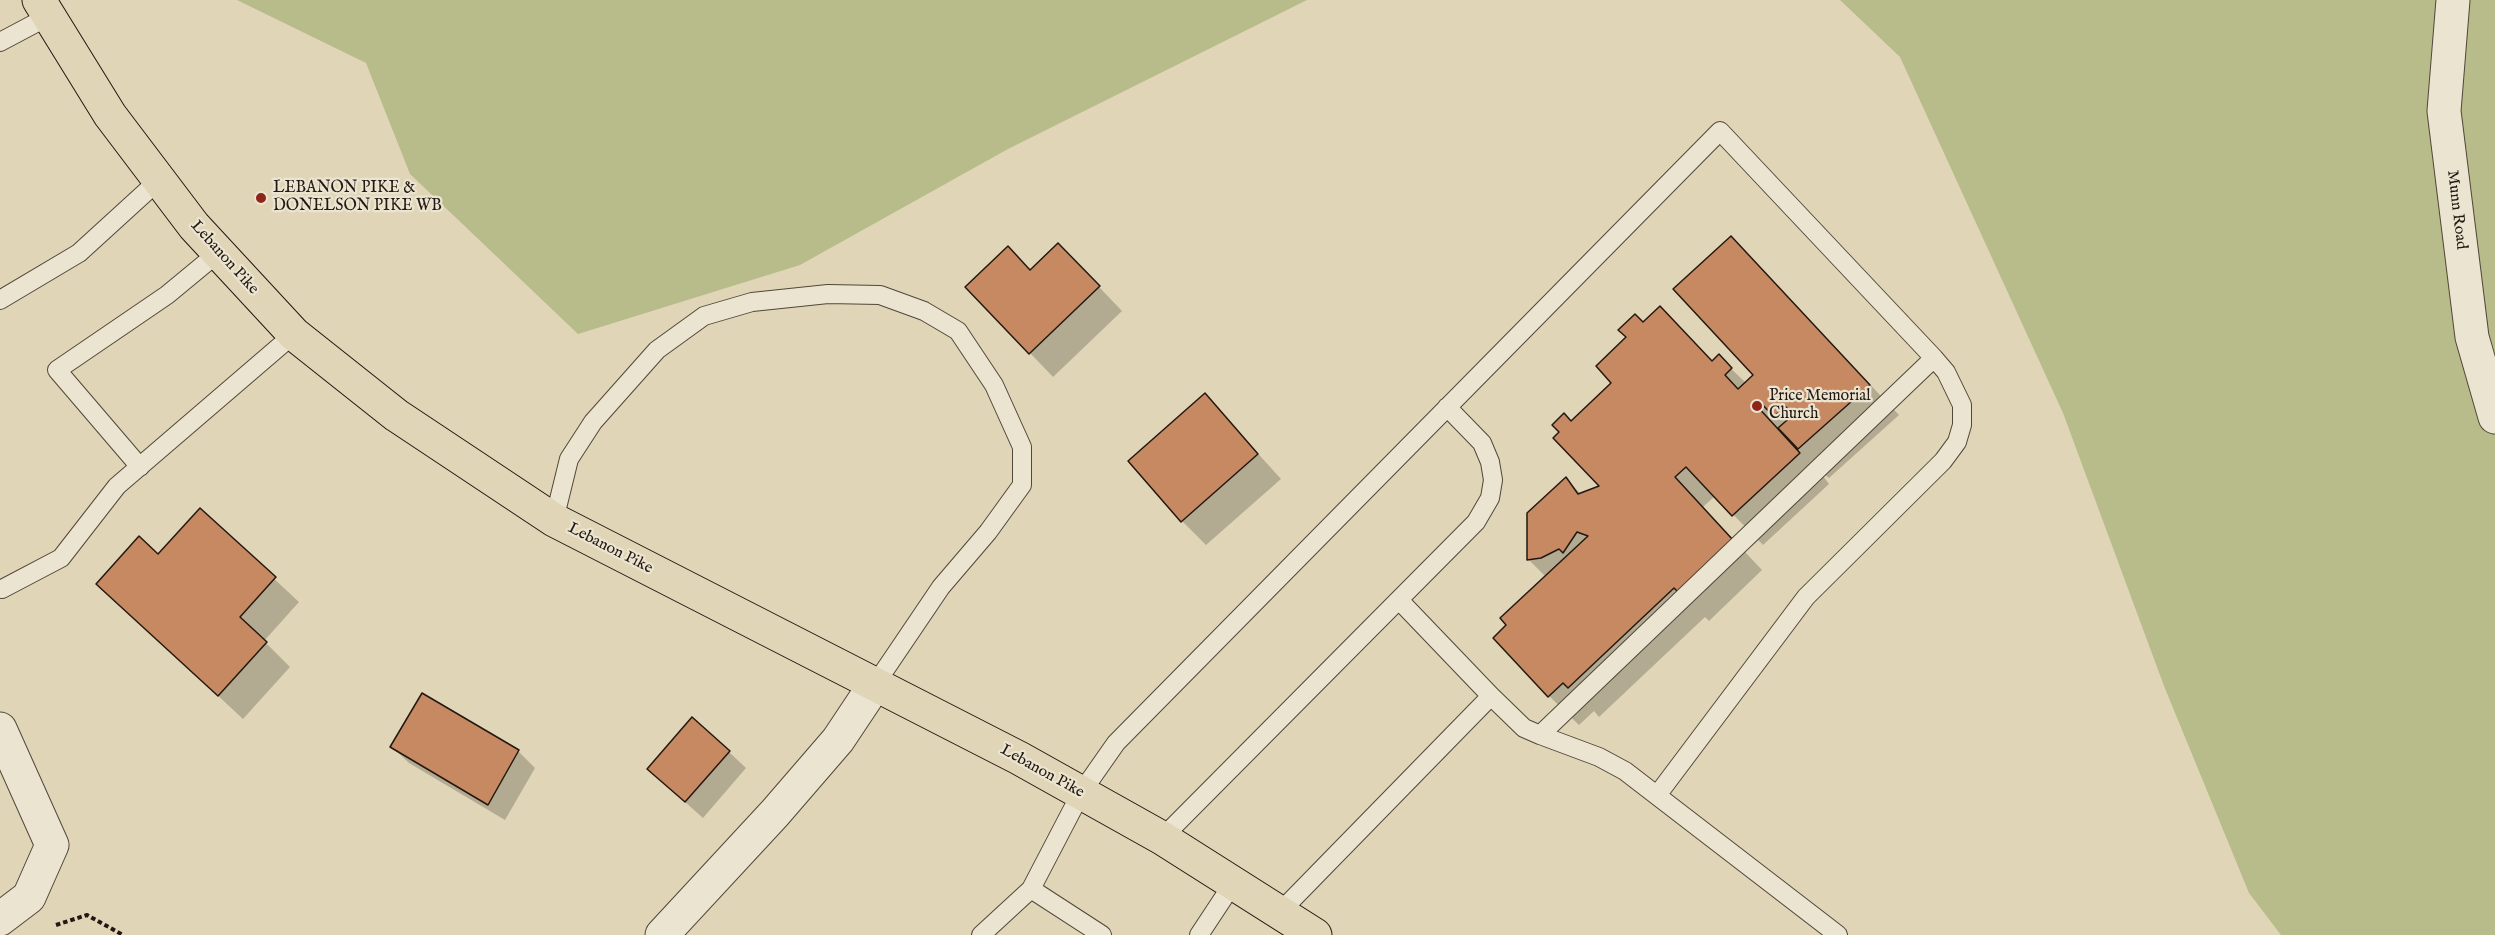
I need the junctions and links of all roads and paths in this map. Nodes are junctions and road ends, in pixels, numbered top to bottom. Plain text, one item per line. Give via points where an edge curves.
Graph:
1 (2454, 2) edge
2 (44, 8) edge
3 (0, 42) edge
4 (159, 180) junction
5 (219, 252) junction
6 (0, 300) edge
7 (294, 334) junction
8 (1934, 358) junction
9 (1448, 408) junction
10 (2495, 417) edge
11 (140, 467) junction
12 (554, 520) junction
13 (2, 589) dead end
14 (1399, 600) junction
15 (874, 686) junction
16 (1491, 696) junction
17 (0, 729) edge
18 (1540, 735) junction
19 (1081, 793) junction
20 (1658, 794) junction
21 (1162, 838) junction
22 (1234, 882) junction
23 (1031, 889) junction
24 (1280, 912) junction
25 (0, 919) edge
26 (54, 925) dead end
27 (123, 935) edge
28 (662, 935) edge
29 (981, 935) edge
30 (1102, 935) edge
31 (1199, 935) edge
32 (1315, 935) edge
33 (1838, 935) edge

1 - 10 street, Munn Road via 2444,111 2472,337
2 - 3 lane
2 - 4 main road, Lebanon Pike via 110,115
4 - 5 main road, Lebanon Pike
4 - 6 lane via 79,253
5 - 7 main road, Lebanon Pike
5 - 11 lane via 167,295 57,370
7 - 11 lane
7 - 12 main road, Lebanon Pike via 396,416
8 - 9 lane via 1720,131
8 - 18 lane
8 - 20 lane via 1951,380 1962,405 1962,425 1956,442 1943,461 1806,597
9 - 14 lane via 1482,443 1493,480 1490,498 1476,522
9 - 19 lane via 1116,743
11 - 13 lane via 117,486 61,558
12 - 15 main road, Lebanon Pike
12 - 15 lane via 569,459 592,422 657,350 704,316 752,302 828,294 880,295 924,311 958,331 994,385 1022,447 1022,485 941,587
14 - 16 lane
14 - 21 lane
15 - 19 main road, Lebanon Pike
15 - 28 street via 838,740
16 - 18 lane via 1524,728
16 - 24 lane
17 - 25 street via 52,845 29,897
18 - 20 lane via 1599,757
19 - 21 main road, Lebanon Pike
19 - 23 lane
20 - 33 lane
21 - 22 main road, Lebanon Pike
22 - 24 main road, Lebanon Pike
22 - 31 lane
23 - 29 lane
23 - 30 lane
24 - 32 main road, Lebanon Pike
26 - 27 path via 87,915

